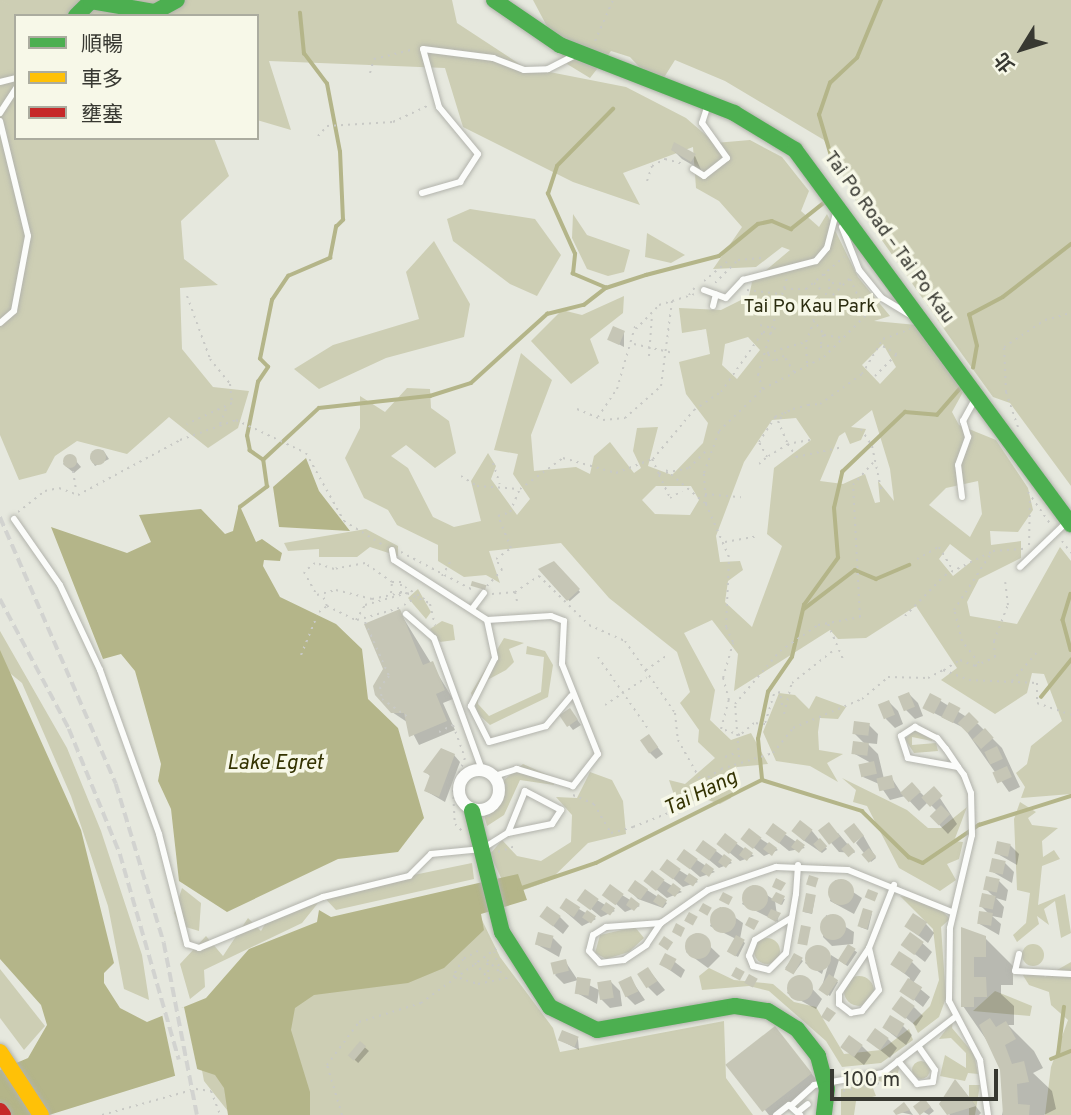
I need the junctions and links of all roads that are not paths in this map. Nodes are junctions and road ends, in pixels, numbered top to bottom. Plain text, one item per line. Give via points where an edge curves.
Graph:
1 (177, 0) edge
2 (495, 0) edge
3 (78, 14) edge
4 (579, 53) junction
5 (14, 91) edge
6 (709, 104) junction
7 (0, 113) edge
8 (0, 121) edge
9 (692, 169) road end
10 (422, 193) dead end
11 (839, 209) junction
12 (705, 290) road end
13 (716, 294) junction
14 (713, 306) dead end
15 (916, 317) junction
16 (0, 323) edge
17 (978, 397) junction
18 (962, 497) dead end
19 (14, 519) road end
20 (1065, 525) edge
21 (392, 550) road end
22 (1020, 566) dead end
23 (484, 593) road end
24 (472, 609) junction
25 (406, 614) dead end
26 (487, 620) junction
27 (571, 696) junction
28 (481, 767) junction
29 (958, 767) junction
30 (494, 776) junction
31 (472, 811) junction
32 (508, 834) junction
33 (482, 849) junction
34 (798, 865) junction
35 (894, 885) junction
36 (952, 912) junction
37 (790, 918) junction
38 (661, 923) junction
39 (869, 948) junction
40 (1019, 954) dead end
41 (1071, 974) edge
42 (954, 1018) junction
43 (918, 1046) junction
44 (0, 1052) edge
45 (898, 1061) junction
46 (825, 1082) junction
47 (808, 1104) dead end
48 (791, 1106) junction
49 (799, 1113) edge
50 (41, 1115) edge
51 (776, 1115) edge
52 (824, 1115) edge
53 (988, 1115) edge

1 - 3 main road via 155,12 91,1
2 - 4 main road, Tai Po Road – Tai Po Kau
4 - 6 main road, Tai Po Road – Tai Po Kau
4 - 10 lane via 548,69 524,70 482,56 423,49 438,101 478,154 460,182
5 - 7 lane
6 - 9 lane via 702,123 727,158 704,176
6 - 11 main road, Tai Po Road – Tai Po Kau via 782,138
8 - 16 lane via 28,236 14,311
11 - 13 lane via 827,248 816,261 790,271 765,272 726,298
11 - 15 main road, Tai Po Road – Tai Po Kau
11 - 15 lane via 851,253 879,301
12 - 13 lane
13 - 14 lane
15 - 17 main road, Tai Po Road – Tai Po Kau
17 - 18 lane via 963,421 968,438 958,465
17 - 20 main road, Tai Po Road – Tai Po Kau
19 - 33 lane via 60,585 100,670 159,834 187,944 199,948 323,897 409,876 431,854
20 - 22 lane
21 - 24 lane via 394,559
23 - 24 lane
24 - 26 lane
25 - 28 lane via 434,638
26 - 27 lane via 551,616 564,621 562,664
26 - 27 lane via 495,658 471,706 489,742 546,726
27 - 30 lane via 598,754 582,781 564,786 514,770
28 - 30 street
28 - 31 street via 466,776 460,793
29 - 29 lane via 908,758 901,736 911,728 923,730
29 - 36 lane via 973,813 971,843
30 - 31 street via 491,805
31 - 33 main road
32 - 32 lane via 552,824 561,810 525,791
32 - 33 lane
33 - 46 main road via 492,866 497,916 524,972 564,1018 614,1030 751,1007 797,1029 818,1056
34 - 35 lane via 848,870
34 - 37 lane
34 - 38 lane via 724,882
35 - 36 lane
35 - 39 lane
36 - 42 lane
37 - 37 lane via 782,958 769,970 758,969 748,956 751,945
38 - 38 lane via 646,945 624,960 600,963 589,951 593,934 606,927
39 - 39 lane via 879,990 862,1012 851,1013 839,1003 839,993
40 - 41 lane via 1015,971
42 - 43 lane
42 - 53 lane via 980,1060
43 - 45 lane
43 - 45 lane via 936,1070 933,1082 917,1084
44 - 50 main road
45 - 46 lane via 876,1076
46 - 48 lane
46 - 52 main road
47 - 49 lane
48 - 49 lane
48 - 51 lane

